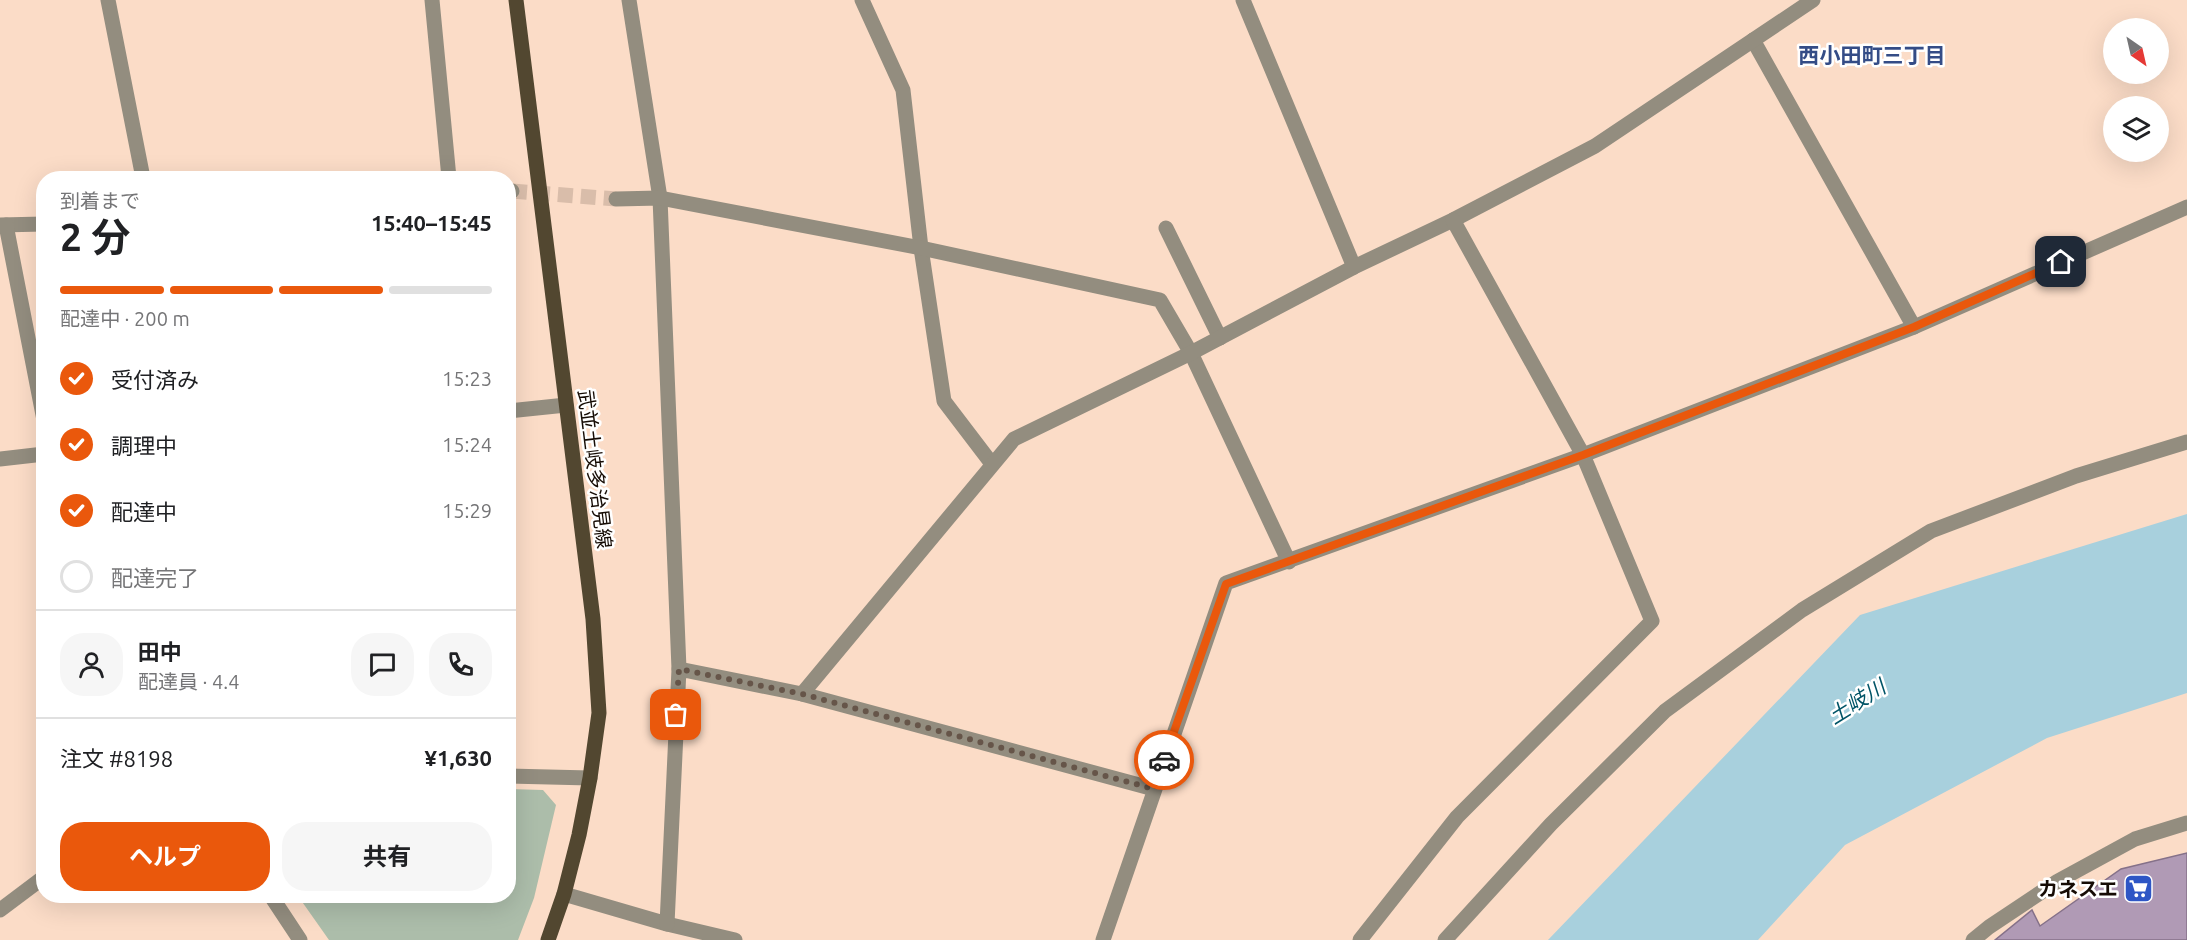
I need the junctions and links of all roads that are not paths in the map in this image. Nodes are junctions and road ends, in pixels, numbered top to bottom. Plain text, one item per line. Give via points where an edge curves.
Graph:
1 (108, 0) edge
2 (432, 0) edge
3 (516, 0) edge
4 (629, 0) edge
5 (862, 0) edge
6 (1813, 0) edge
7 (1248, 2) edge
8 (1753, 40) junction
9 (142, 171) edge
10 (448, 171) edge
11 (660, 198) junction
12 (616, 199) tunnel mouth
13 (2187, 207) edge
14 (1453, 220) junction
15 (36, 224) edge
16 (3, 225) edge
17 (1166, 228) dead end
18 (921, 248) junction
19 (1354, 267) junction
20 (1914, 327) junction
21 (1220, 338) junction
22 (1191, 353) junction
23 (36, 382) edge
24 (566, 405) junction
25 (516, 410) edge
26 (2187, 442) edge
27 (36, 455) edge
28 (1583, 455) junction
29 (0, 459) edge
30 (992, 464) junction
31 (1288, 562) junction
32 (679, 669) junction
33 (802, 694) junction
34 (516, 776) edge
35 (590, 778) junction
36 (1154, 789) junction
37 (2187, 823) edge
38 (36, 883) edge
39 (564, 894) junction
40 (276, 903) edge
41 (0, 910) edge
42 (667, 924) junction
43 (300, 940) edge
44 (548, 940) edge
45 (735, 940) edge
46 (1103, 940) edge
47 (1360, 940) edge
48 (1445, 940) edge
49 (1973, 940) edge

1 - 9 street
2 - 10 street
3 - 24 main road, 武並土岐多治見線
4 - 11 street
5 - 18 street via 903,90
6 - 8 street
7 - 19 street
8 - 14 street via 1595,146
8 - 20 street
11 - 12 street
11 - 18 street
11 - 32 street
13 - 20 street
14 - 19 street
14 - 28 street
15 - 16 street
16 - 23 street
17 - 21 street
18 - 22 street via 1160,300
18 - 30 street via 944,401
19 - 21 street
20 - 28 street
21 - 22 street
22 - 30 street via 1014,439
22 - 31 street
24 - 25 street
24 - 35 main road, 武並土岐多治見線 via 594,631 599,713
26 - 48 street via 2076,476 1931,531 1802,610 1665,711 1551,824
27 - 29 street
28 - 31 street
28 - 47 street via 1652,621 1456,817
30 - 33 street
31 - 36 street via 1226,584
32 - 33 street
32 - 42 street
33 - 36 street
34 - 35 street
35 - 39 main road, 武並土岐多治見線
36 - 46 street
37 - 49 street via 2135,839 2058,881
38 - 41 street
39 - 42 street
39 - 44 main road, 武並土岐多治見線
40 - 43 street
42 - 45 street

